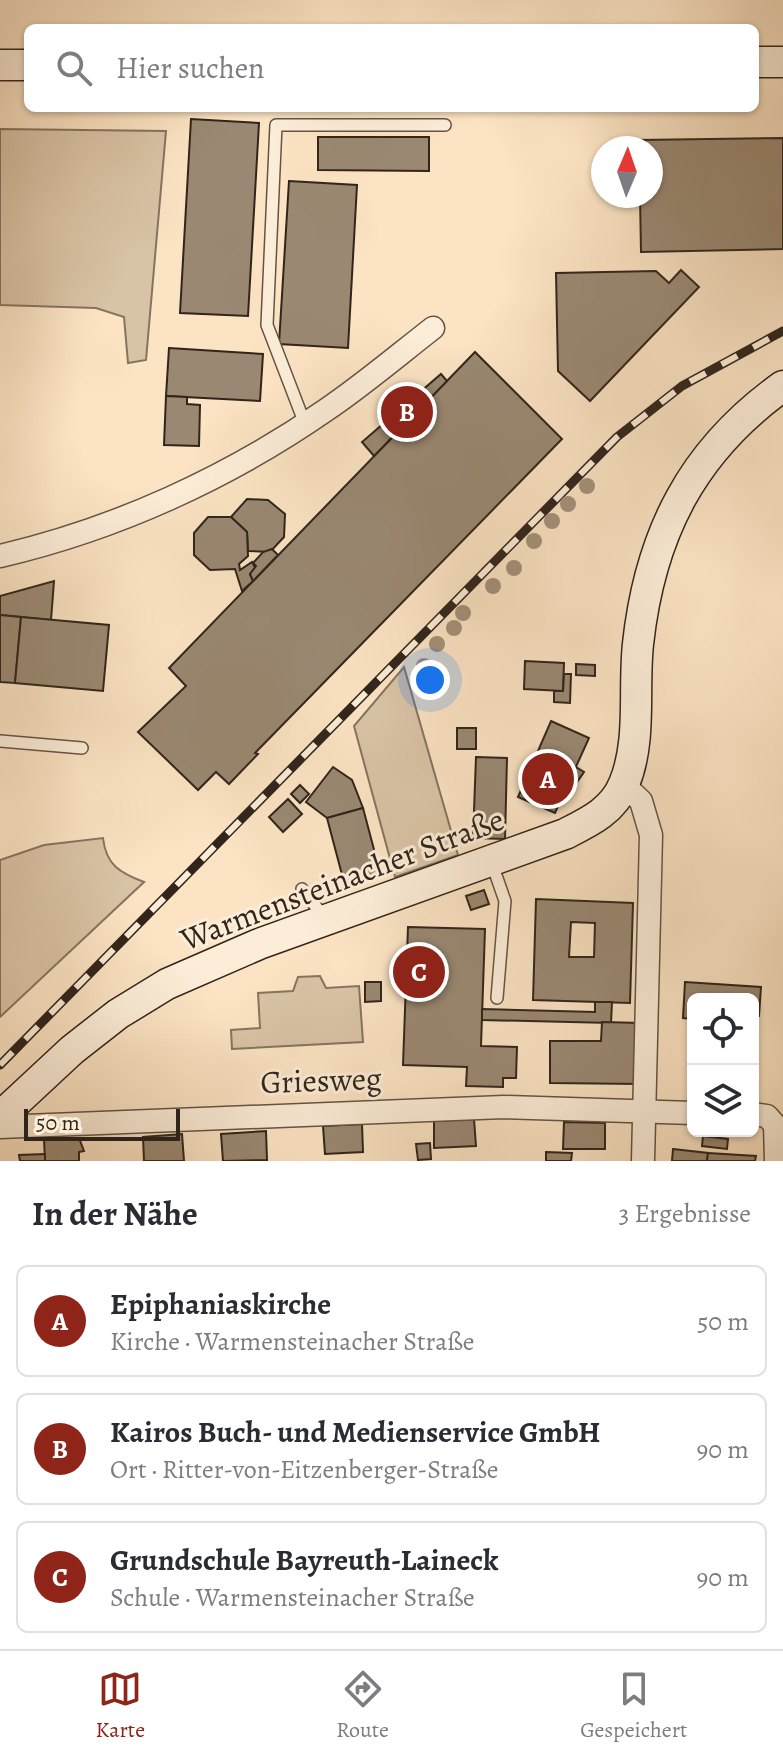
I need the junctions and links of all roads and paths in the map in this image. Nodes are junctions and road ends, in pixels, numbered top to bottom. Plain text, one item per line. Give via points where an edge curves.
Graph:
1 (759, 62) edge
2 (783, 62) edge
3 (0, 65) edge
4 (24, 65) edge
5 (445, 125) dead end
6 (433, 328) dead end
7 (783, 386) edge
8 (305, 425) junction
9 (0, 556) edge
10 (0, 741) edge
11 (82, 748) dead end
12 (624, 785) junction
13 (491, 860) junction
14 (302, 889) dead end
15 (326, 920) junction
16 (497, 998) dead end
17 (645, 1112) junction
18 (687, 1113) edge
19 (759, 1115) edge
20 (0, 1117) edge
21 (0, 1127) edge
22 (643, 1161) edge
23 (776, 1161) edge

1 - 2 street
3 - 4 street
5 - 8 lane via 276,125 267,325
6 - 8 street
7 - 12 street, Warmensteinacher Straße via 719,440 693,473 672,514 653,565 638,643 633,747
8 - 9 street via 177,497
10 - 11 lane
12 - 13 street, Warmensteinacher Straße via 596,819
12 - 17 street via 641,801 651,835
13 - 15 street, Warmensteinacher Straße
13 - 16 lane via 505,901
14 - 15 lane
15 - 20 street, Warmensteinacher Straße via 167,984 84,1041
17 - 18 street, Griesweg
17 - 21 street, Griesweg via 406,1109
17 - 22 street
19 - 23 street via 775,1125

